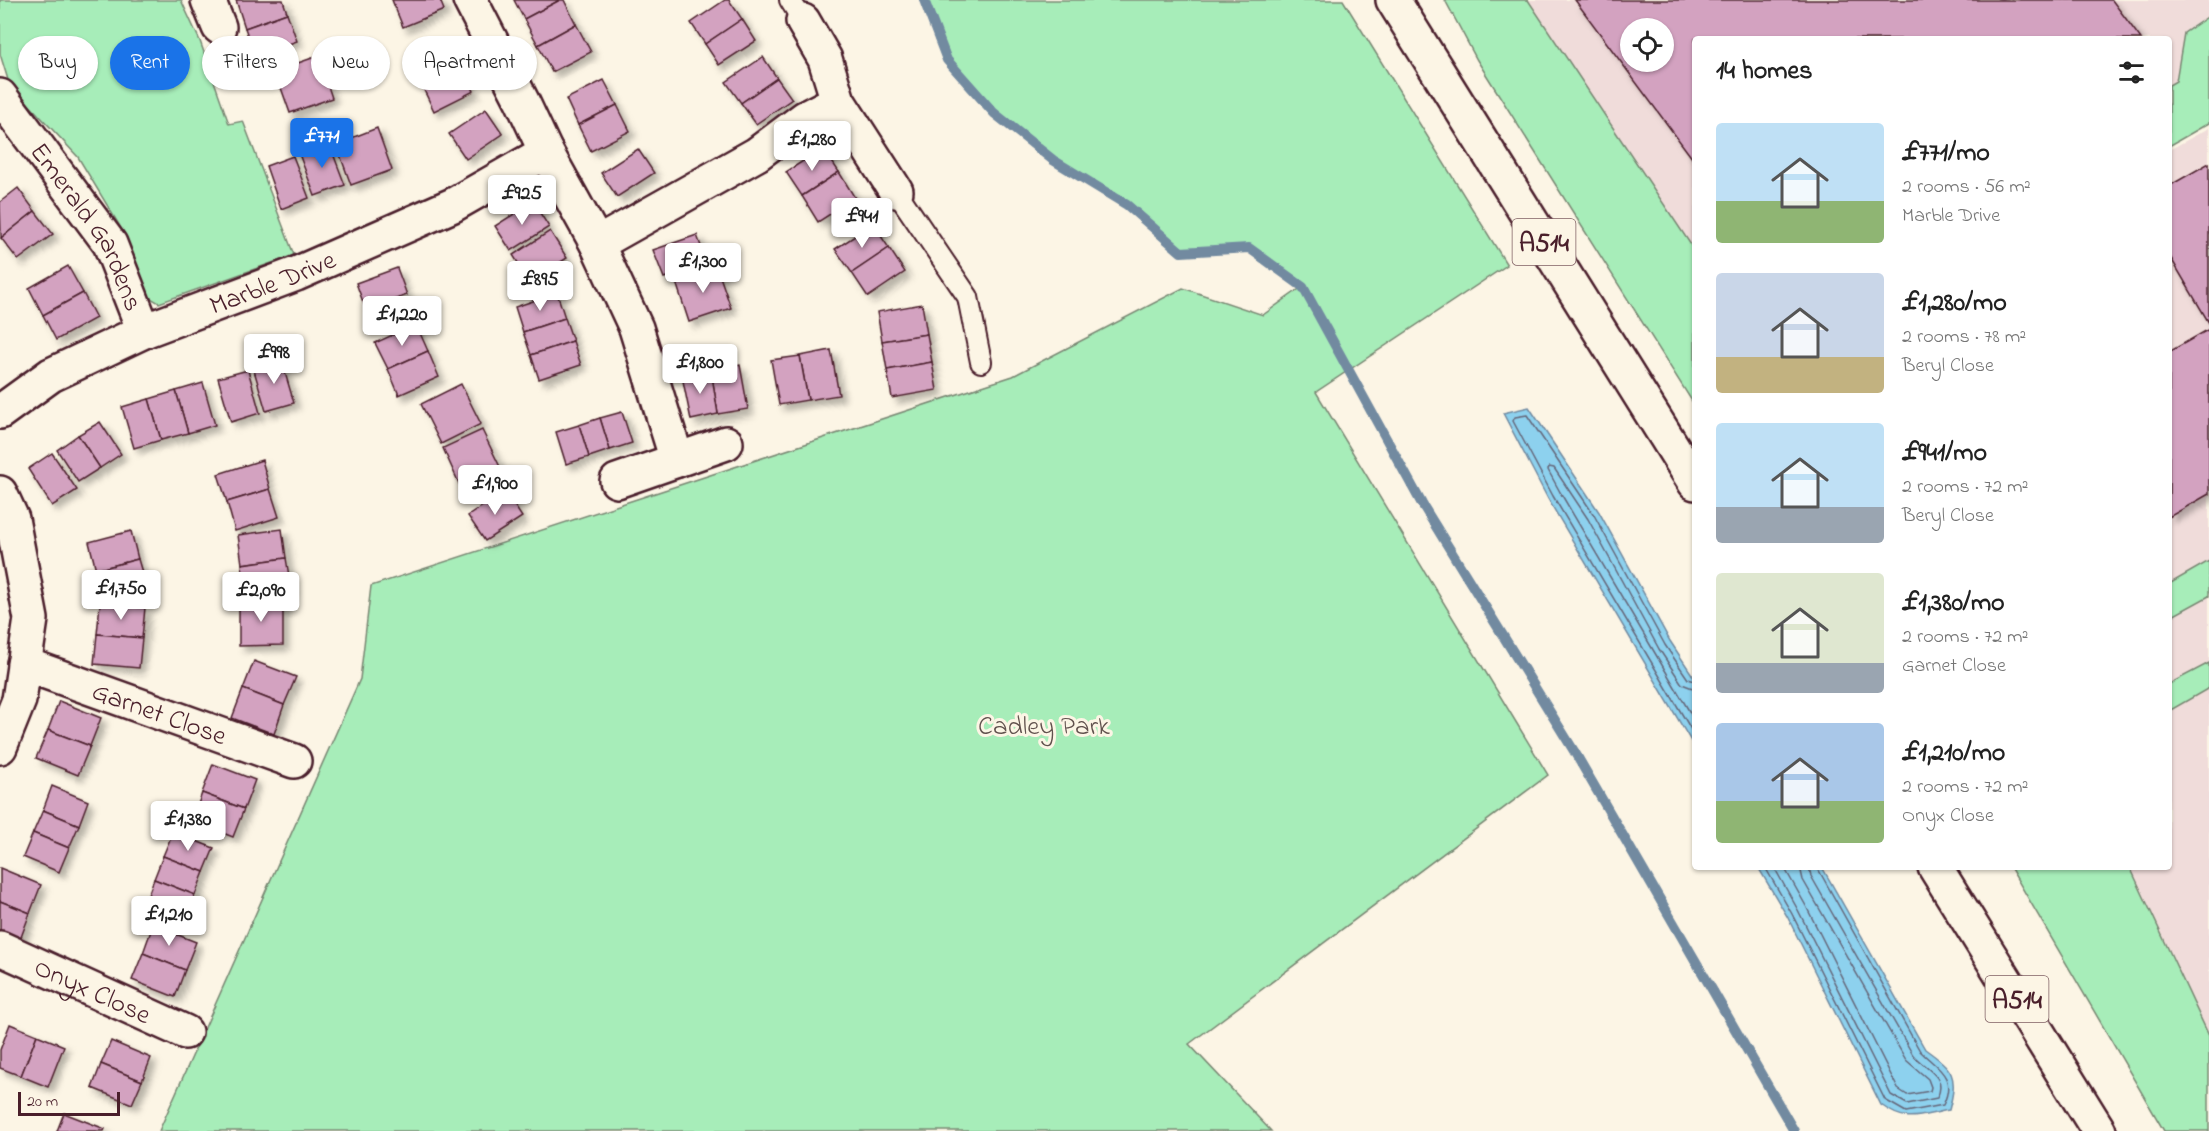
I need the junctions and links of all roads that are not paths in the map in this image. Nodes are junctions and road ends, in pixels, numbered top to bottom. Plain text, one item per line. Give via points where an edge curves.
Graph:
1 (470, 0) edge
2 (1393, 0) edge
3 (796, 11) edge
4 (0, 96) edge
5 (838, 101) junction
6 (546, 152) junction
7 (896, 191) joint
8 (597, 244) junction
9 (144, 331) junction
10 (981, 362) dead end
11 (0, 412) edge
12 (726, 443) dead end
13 (677, 460) junction
14 (1692, 478) edge
15 (617, 481) dead end
16 (0, 493) edge
17 (24, 664) junction
18 (0, 747) edge
19 (294, 761) dead end
20 (1937, 870) edge
21 (0, 948) edge
22 (185, 1032) dead end
23 (2099, 1131) edge

1 - 6 street
2 - 14 street, A514
3 - 5 street via 825,59
4 - 9 street, Emerald Gardens via 110,244
5 - 7 street
5 - 8 street via 806,118 757,154
6 - 8 street
6 - 9 street, Marble Drive via 443,209 296,274
7 - 10 lane via 968,297
8 - 13 street via 636,328
9 - 11 street, Marble Drive via 51,375
12 - 13 street
13 - 15 street
16 - 17 street via 12,519 31,619
17 - 18 street via 19,700
17 - 19 street, Garnet Close
20 - 23 street, A514
21 - 22 street, Onyx Close

